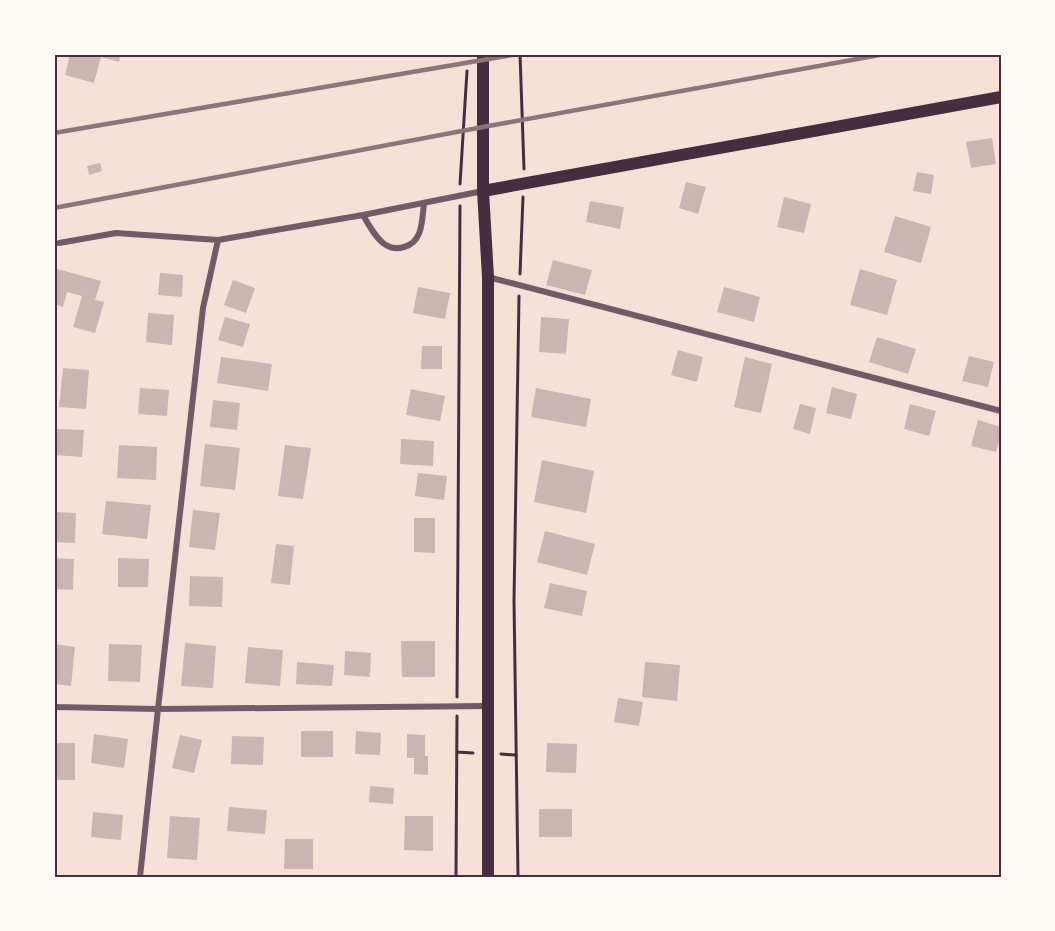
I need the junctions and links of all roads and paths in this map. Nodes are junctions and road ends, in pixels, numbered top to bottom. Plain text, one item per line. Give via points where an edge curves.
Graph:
1 (483, 54) edge
2 (520, 54) edge
3 (468, 62) dead end
4 (1001, 97) edge
5 (524, 184) junction
6 (483, 190) junction
7 (460, 194) junction
8 (423, 203) junction
9 (363, 215) junction
10 (218, 240) junction
11 (59, 243) dead end
12 (488, 277) junction
13 (520, 286) junction
14 (1001, 411) edge
15 (457, 706) junction
16 (489, 706) junction
17 (54, 707) edge
18 (158, 709) junction
19 (140, 877) edge
20 (456, 877) edge
21 (488, 877) edge
22 (518, 877) edge

1 - 6 main road
2 - 5 path
3 - 7 path
4 - 5 main road
5 - 6 main road
5 - 13 path
6 - 7 street
6 - 12 main road
7 - 8 street
7 - 15 path
8 - 9 street
8 - 9 street via 418,237 410,246 396,249 384,244
9 - 10 street
10 - 11 street via 116,233
10 - 18 street via 203,308
12 - 13 street
12 - 16 main road
13 - 14 street
13 - 22 path via 514,602
15 - 16 street
15 - 18 street
15 - 20 path
16 - 21 main road
17 - 18 street
18 - 19 street

